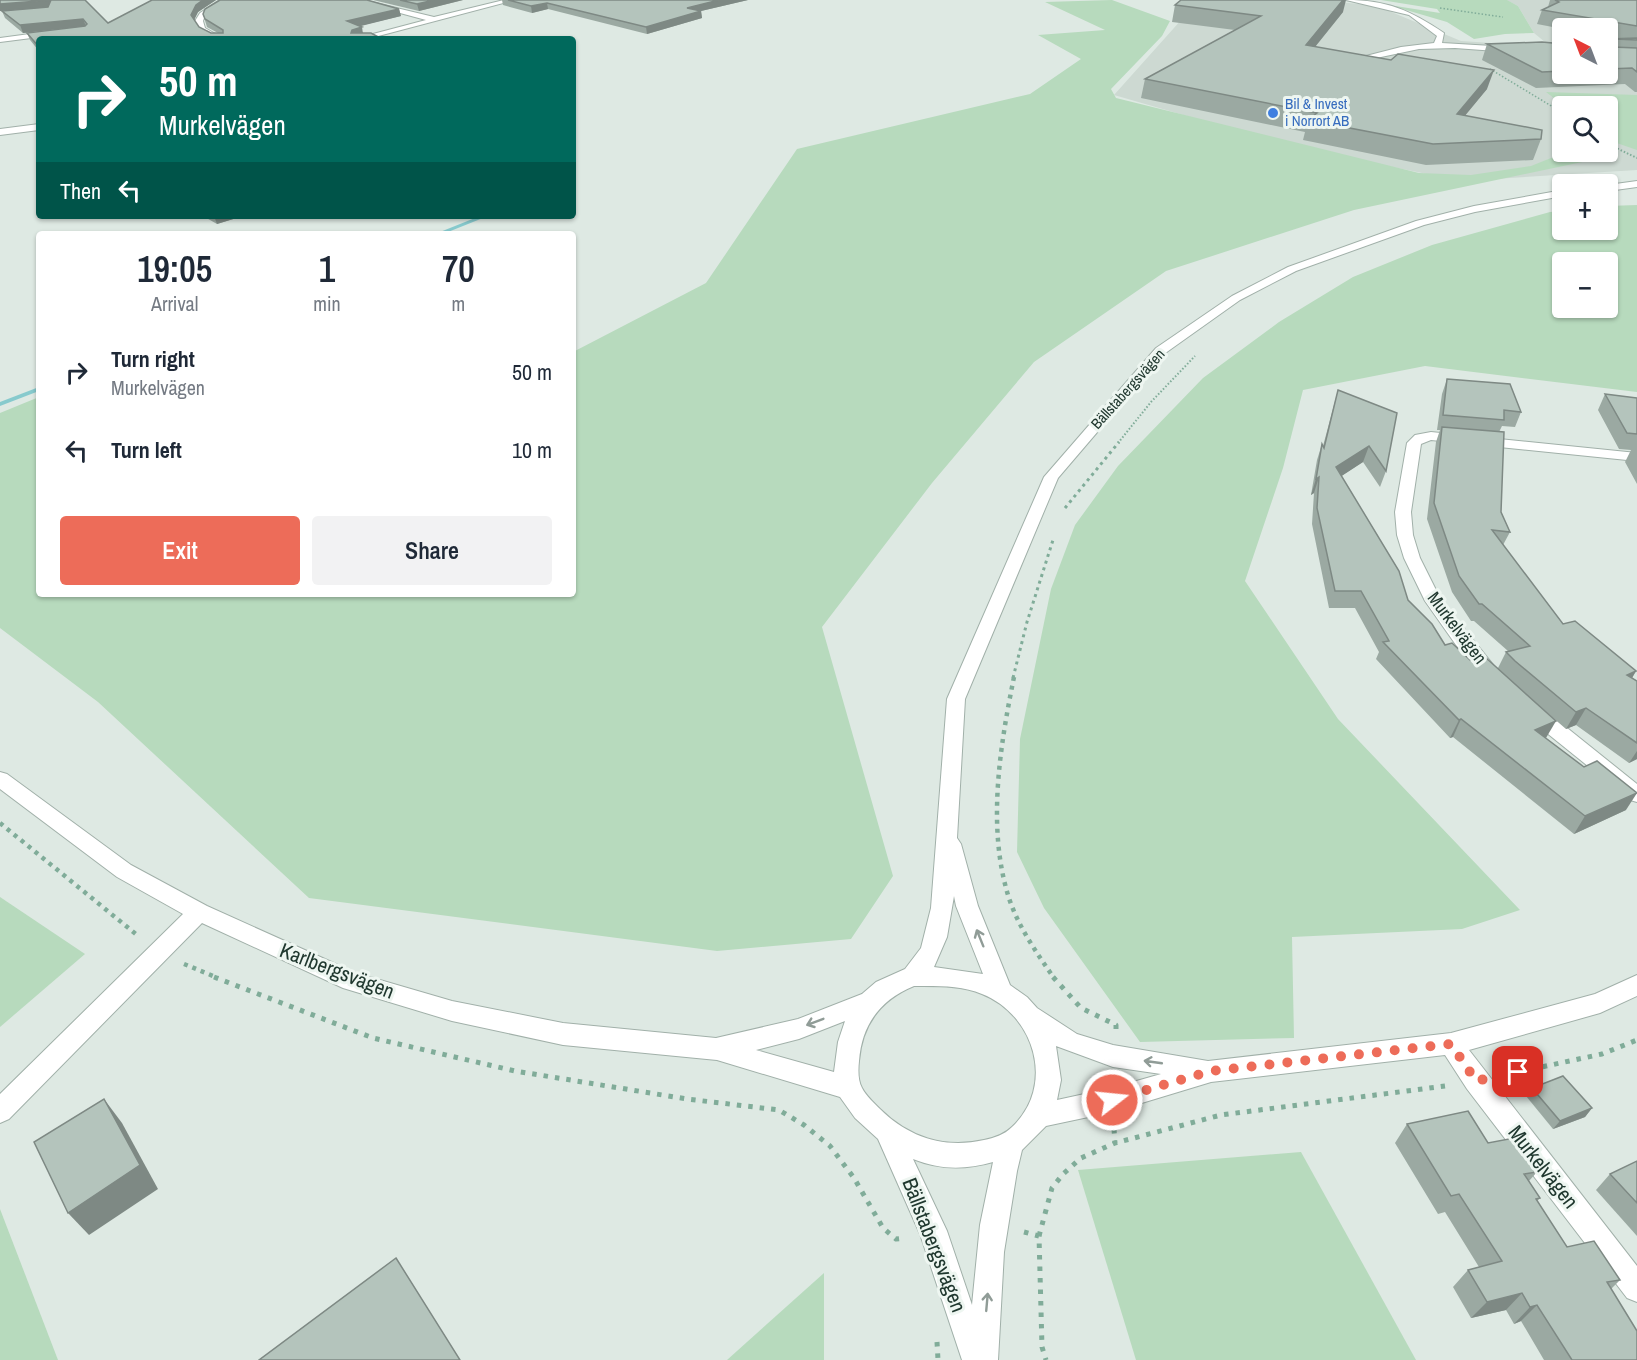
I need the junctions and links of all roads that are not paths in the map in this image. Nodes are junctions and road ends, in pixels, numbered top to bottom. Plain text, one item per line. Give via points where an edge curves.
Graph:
1 (225, 0) edge
2 (355, 0) edge
3 (512, 0) edge
4 (1349, 0) edge
5 (434, 20) junction
6 (64, 32) edge
7 (215, 36) edge
8 (370, 36) edge
9 (0, 40) edge
10 (1438, 44) junction
11 (1518, 51) edge
12 (1365, 59) edge
13 (36, 127) edge
14 (0, 132) edge
15 (1637, 184) edge
16 (1618, 187) edge
17 (1552, 195) edge
18 (1637, 457) edge
19 (1501, 685) edge
20 (1518, 699) edge
21 (0, 779) edge
22 (1637, 795) edge
23 (947, 827) junction
24 (199, 912) junction
25 (913, 976) junction
26 (1637, 985) edge
27 (1001, 992) junction
28 (870, 1001) junction
29 (1027, 1014) junction
30 (1451, 1044) junction
31 (717, 1049) junction
32 (1211, 1071) junction
33 (849, 1088) junction
34 (0, 1111) edge
35 (1040, 1115) junction
36 (887, 1132) junction
37 (1011, 1145) junction
38 (1637, 1288) edge
39 (977, 1360) edge
40 (983, 1360) edge

1 - 7 street via 202,14 199,21 202,29
2 - 5 street
3 - 5 street
4 - 10 street via 1411,14 1441,35
5 - 8 street
6 - 9 street
10 - 11 street
10 - 12 street via 1388,50
13 - 14 street
15 - 16 street
17 - 23 street, Bällstabergsvägen via 1431,220 1292,269 1236,298 1160,351 1051,477 956,699
18 - 19 street, Murkelvägen via 1431,436 1414,443 1403,512 1409,546 1436,607
20 - 22 street
21 - 24 street, Karlbergsvägen via 124,871
23 - 25 street, Bällstabergsvägen via 937,940 925,964
27 -> 23 street, Bällstabergsvägen via 967,906
24 - 31 street, Karlbergsvägen via 351,981 452,1011 563,1034
24 - 34 street
25 - 27 street, Bällstabergsvägen via 971,979
25 - 28 street, Bällstabergsvägen
26 - 30 street via 1600,1003
27 - 29 street, Bällstabergsvägen
28 -> 31 street, Karlbergsvägen via 798,1029
28 - 33 street, Bällstabergsvägen via 854,1028 849,1048
32 -> 29 street via 1113,1056 1070,1042
29 - 35 street, Bällstabergsvägen via 1049,1056 1049,1090
30 - 32 street
30 - 38 street, Murkelvägen
31 - 33 street, Karlbergsvägen
32 - 35 street via 1112,1100
33 - 36 street, Bällstabergsvägen
35 - 37 street, Bällstabergsvägen
36 - 37 street, Bällstabergsvägen via 922,1151 959,1157
36 - 39 street, Bällstabergsvägen via 933,1231
40 -> 37 street, Bällstabergsvägen via 993,1225

